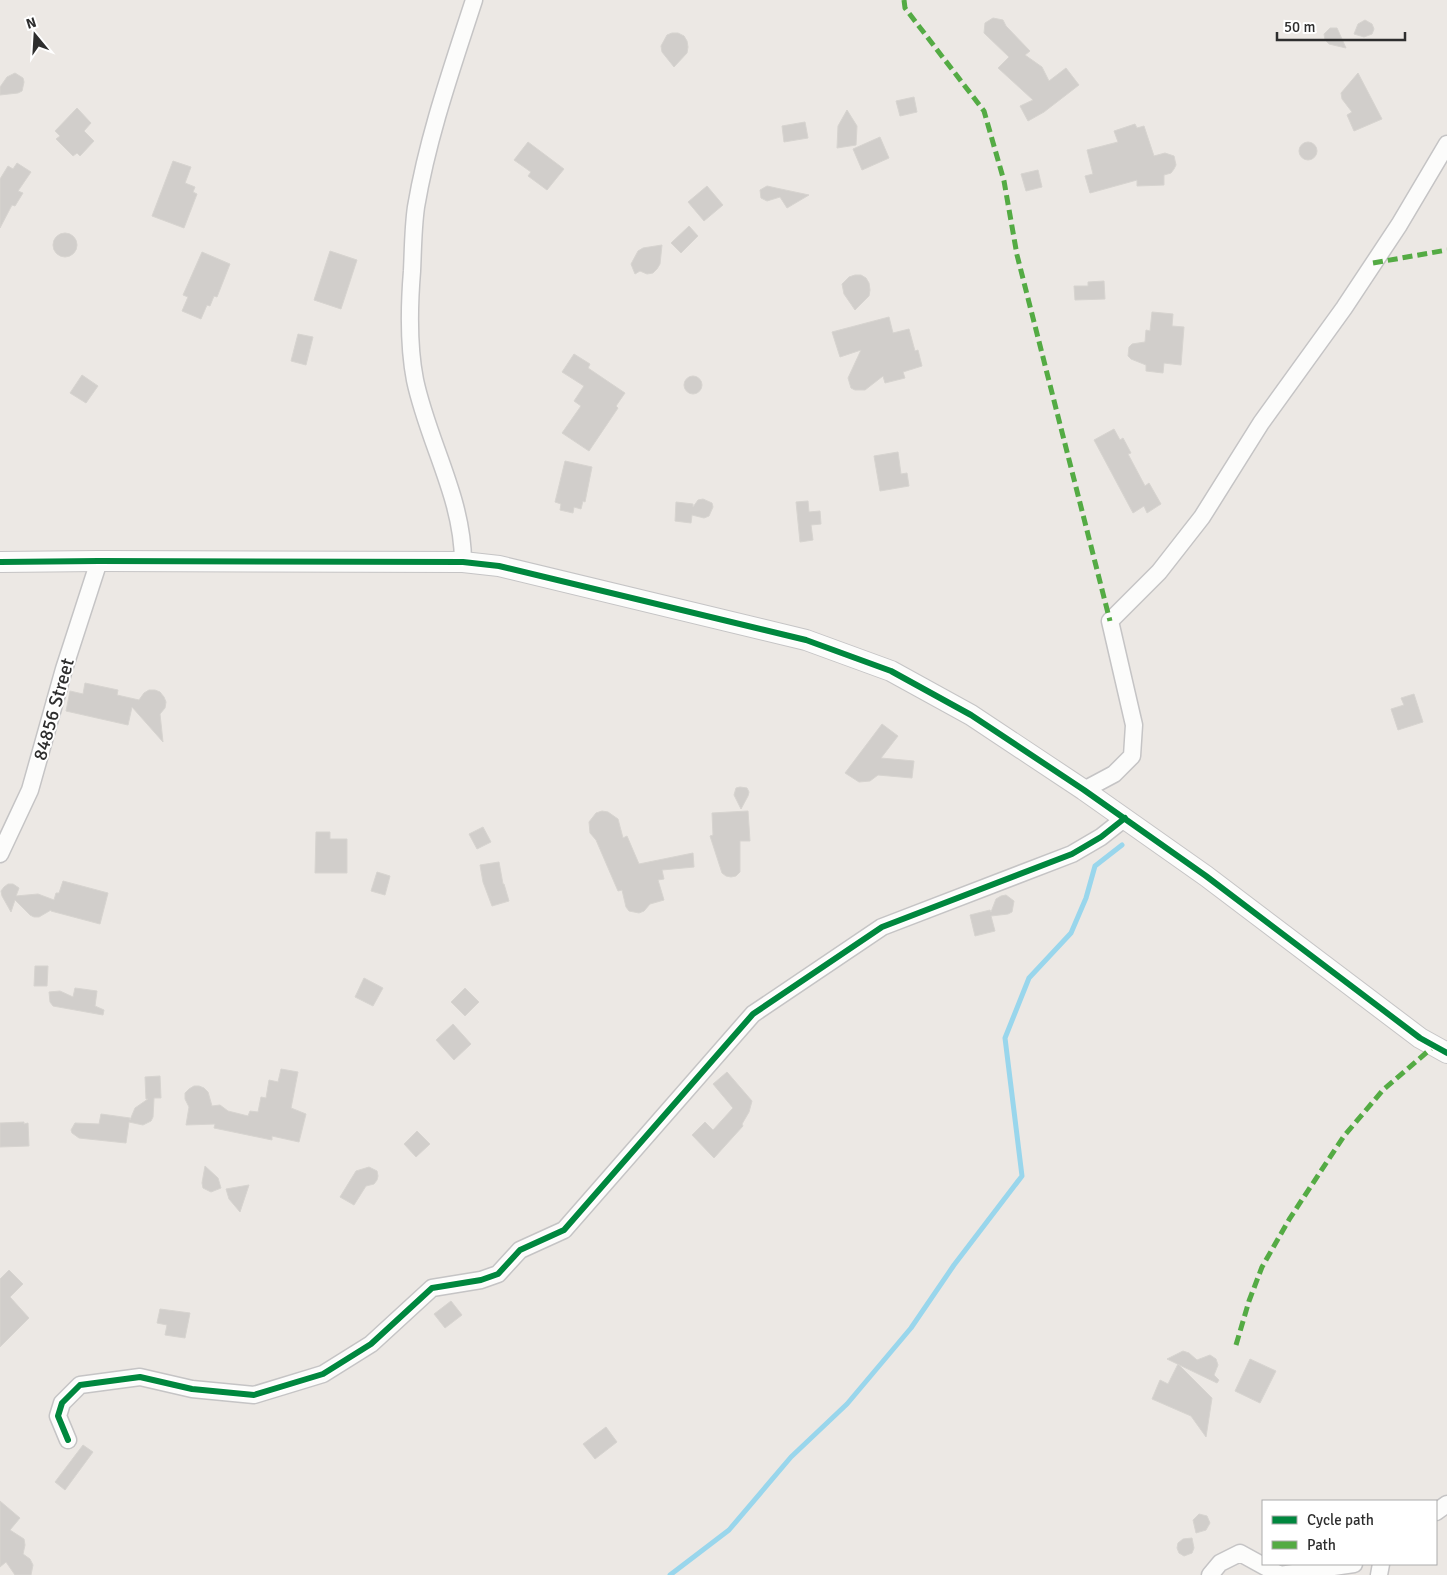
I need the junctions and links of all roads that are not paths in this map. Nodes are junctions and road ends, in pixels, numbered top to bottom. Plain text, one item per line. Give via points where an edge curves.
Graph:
1 (474, 0) edge
2 (1447, 144) edge
3 (99, 561) junction
4 (0, 562) edge
5 (463, 562) junction
6 (1084, 790) junction
7 (1125, 818) junction
8 (0, 854) edge
9 (1447, 1053) edge
10 (68, 1440) dead end
11 (1347, 1565) edge
12 (1210, 1575) edge

1 - 5 street via 441,99 416,208 409,315 415,379 424,416 453,498 463,545
2 - 6 street via 1399,225 1261,423 1202,517 1159,572 1110,621 1134,725 1132,756 1114,774
3 - 4 street
3 - 5 street
3 - 8 street, 84856 Street via 30,790
5 - 6 street via 499,566 806,640 891,671 971,715
6 - 7 street
7 - 9 street via 1420,1038
7 - 10 street via 1072,854 882,927 753,1014 564,1230 520,1250 498,1274 432,1288 372,1344 323,1374 254,1395 192,1389 140,1377 80,1385 62,1403 58,1416
11 - 12 street via 1280,1575 1240,1553 1220,1563

